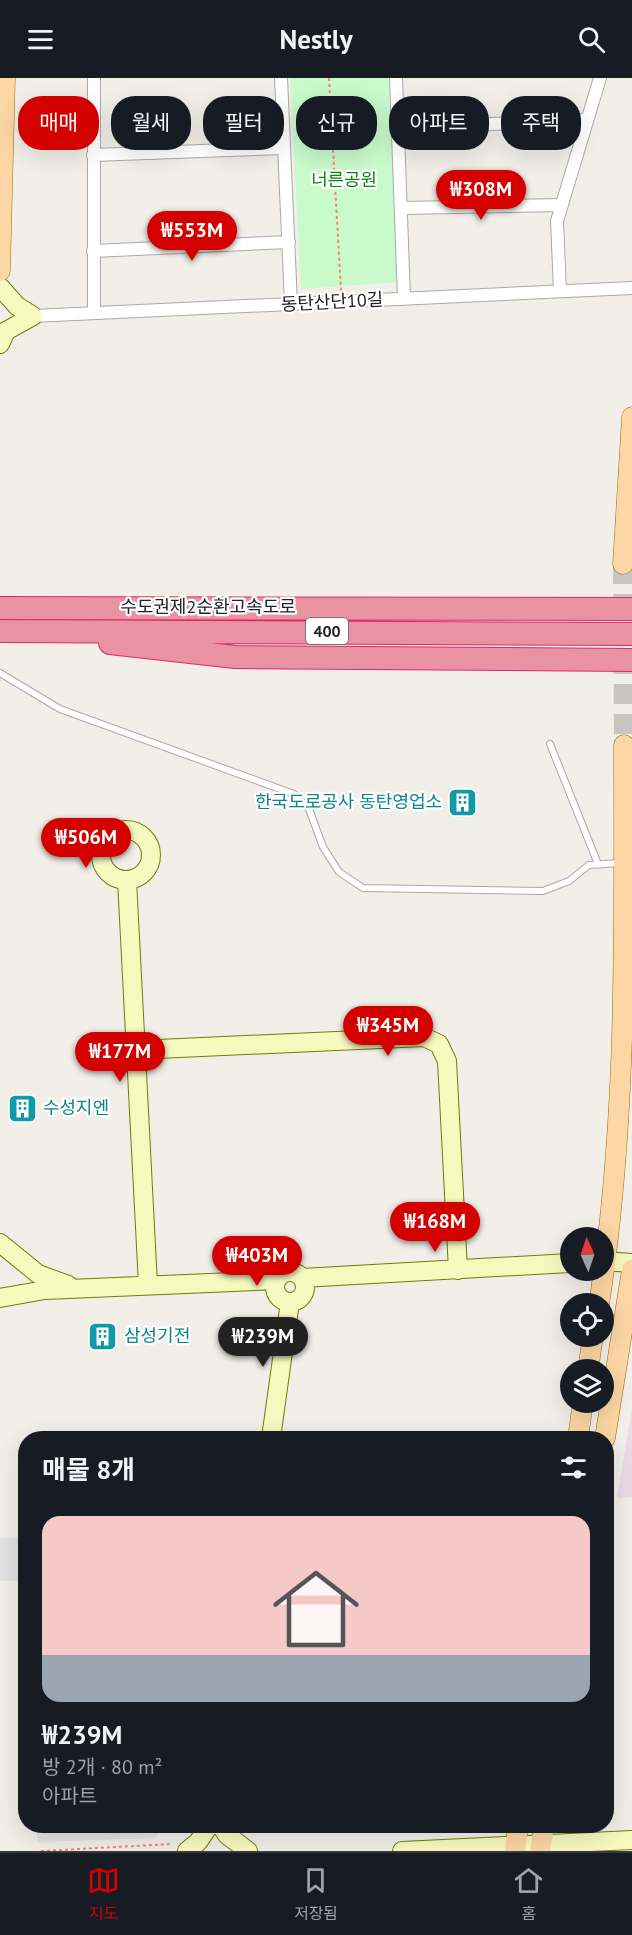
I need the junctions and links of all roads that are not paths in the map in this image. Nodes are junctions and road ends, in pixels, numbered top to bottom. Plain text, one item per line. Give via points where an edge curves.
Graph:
1 (5, 78) edge
2 (94, 78) edge
3 (281, 78) edge
4 (396, 78) edge
5 (600, 78) edge
6 (397, 96) edge
7 (586, 120) junction
8 (489, 124) edge
9 (285, 148) junction
10 (399, 150) edge
11 (93, 155) junction
12 (561, 205) junction
13 (401, 208) junction
14 (289, 242) junction
15 (93, 251) junction
16 (0, 271) edge
17 (0, 287) edge
18 (632, 288) edge
19 (560, 291) junction
20 (404, 298) junction
21 (291, 304) junction
22 (94, 313) junction
23 (33, 316) junction
24 (0, 344) edge
25 (632, 417) edge
26 (623, 564) tunnel mouth
27 (632, 598) edge
28 (509, 607) junction
29 (11, 608) edge
30 (632, 609) edge
31 (11, 631) edge
32 (632, 634) edge
33 (632, 660) edge
34 (0, 673) edge
35 (550, 744) dead end
36 (624, 745) tunnel mouth
37 (624, 863) junction
38 (598, 864) junction
39 (128, 880) dead end
40 (136, 1050) junction
41 (607, 1227) edge
42 (0, 1243) edge
43 (614, 1262) edge
44 (632, 1263) edge
45 (560, 1264) edge
46 (458, 1270) junction
47 (632, 1270) edge
48 (303, 1278) junction
49 (277, 1280) junction
50 (148, 1285) junction
51 (81, 1288) junction
52 (0, 1298) edge
53 (290, 1302) junction
54 (581, 1413) edge
55 (272, 1431) edge
56 (579, 1431) edge
57 (606, 1431) edge
58 (204, 1833) edge
59 (226, 1833) edge
60 (517, 1833) edge
61 (629, 1839) edge
62 (541, 1840) edge
63 (181, 1847) edge
64 (515, 1848) edge
65 (248, 1851) edge
66 (402, 1851) edge

1 - 16 main road
2 - 11 street
3 - 9 street
4 - 6 street
5 - 7 street
7 - 8 street
7 - 12 street
9 - 11 street
9 - 14 street
10 - 13 street
11 - 15 street
12 - 13 street
12 - 19 street via 557,221
13 - 20 street
14 - 15 street
14 - 21 street
15 - 22 street
17 - 23 street via 17,306
18 - 19 street, 동탄산단10길
19 - 20 street, 동탄산단10길
20 - 21 street, 동탄산단10길
21 - 22 street, 동탄산단10길
22 - 23 street, 동탄산단10길
23 - 24 street via 6,331
25 - 26 main road
27 - 28 highway
28 - 29 highway, 수도권제2순환고속도로 / 400
28 - 30 highway, 수도권제2순환고속도로 / 400
31 - 32 highway, 수도권제2순환고속도로 / 400
31 - 33 highway via 204,656
34 - 38 lane via 60,709 294,794 309,809 323,847 339,872 363,888 543,891 569,881 589,865
35 - 38 lane
36 - 37 main road
37 - 38 lane
37 - 41 main road via 622,1071
39 - 40 street
40 - 46 street via 424,1037 439,1044 447,1061
40 - 50 street
42 - 51 street via 38,1274
43 - 44 street
45 - 46 street
46 - 48 street
47 - 57 main road
48 - 49 street via 290,1271
48 - 53 street via 303,1296
49 - 50 street
49 - 53 street via 277,1295
50 - 51 street
51 - 52 street
53 - 55 street
54 - 56 main road
58 - 63 street via 198,1842
59 - 65 street
60 - 64 main road
61 - 62 street
62 - 64 street
64 - 66 street

